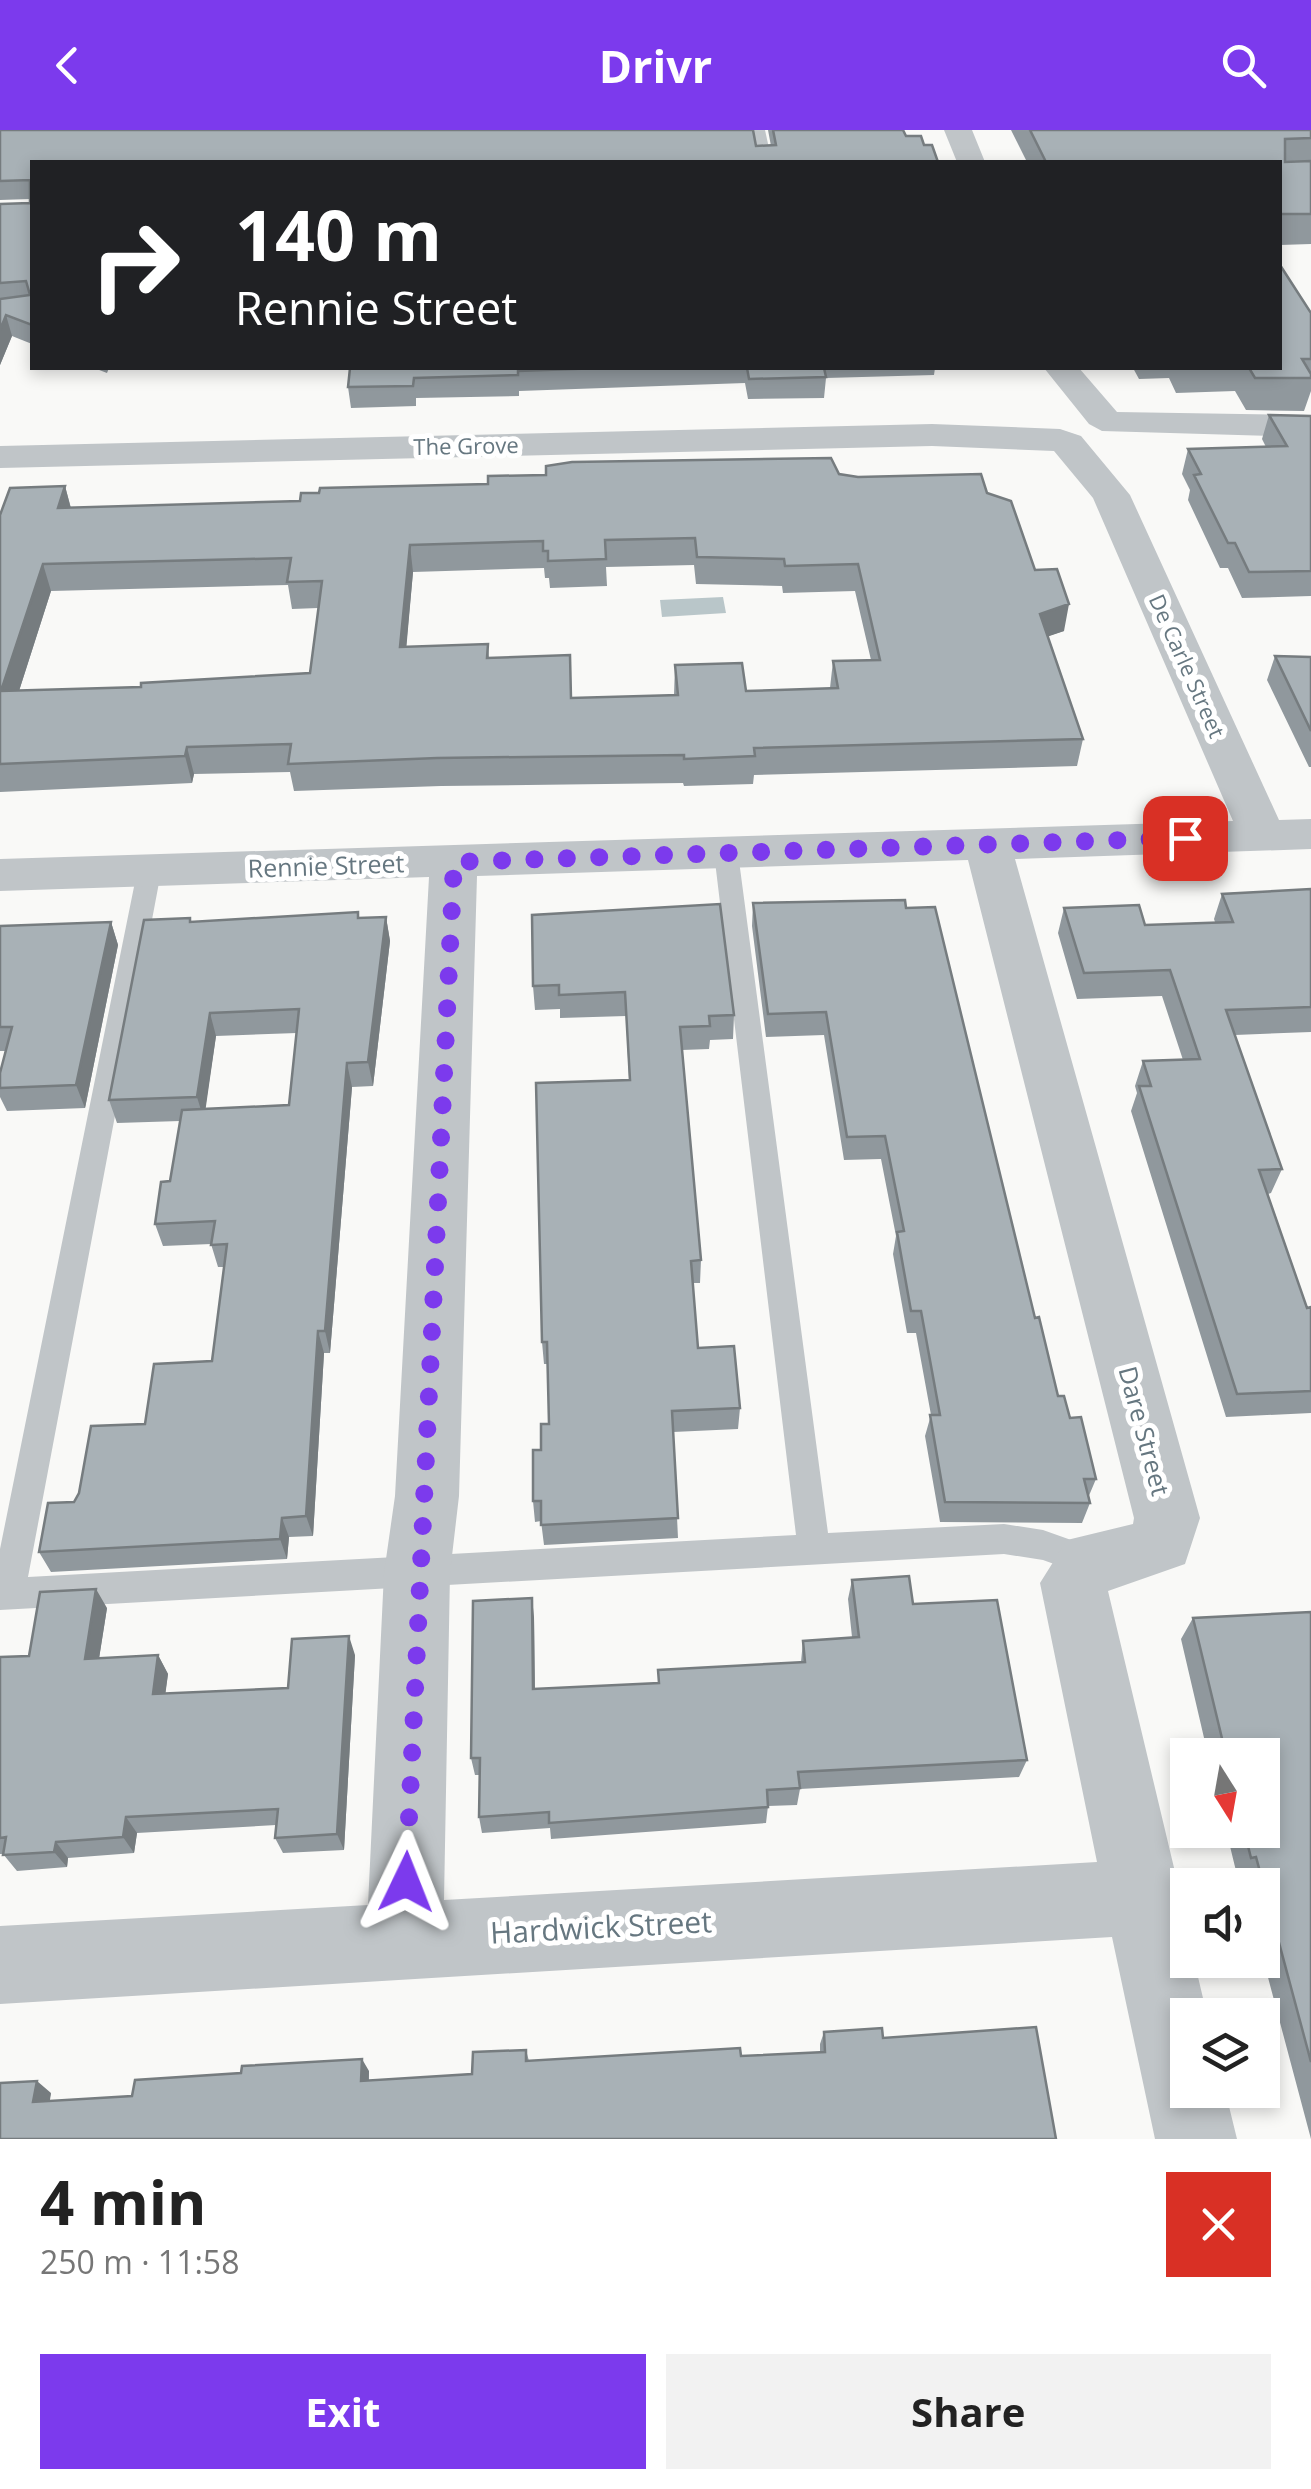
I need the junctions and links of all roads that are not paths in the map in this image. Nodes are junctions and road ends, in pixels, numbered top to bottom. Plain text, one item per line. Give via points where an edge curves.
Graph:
1 (758, 130) edge
2 (958, 130) edge
3 (765, 160) edge
4 (970, 160) edge
5 (1059, 370) edge
6 (1061, 370) edge
7 (1311, 426) edge
8 (1061, 430) junction
9 (1112, 431) junction
10 (0, 458) edge
11 (1111, 495) junction
12 (1311, 834) edge
13 (1263, 836) junction
14 (988, 844) junction
15 (726, 853) junction
16 (454, 862) junction
17 (149, 872) junction
18 (0, 875) edge
19 (814, 1549) junction
20 (1090, 1562) junction
21 (417, 1573) junction
22 (4, 1593) edge
23 (1143, 1897) junction
24 (405, 1938) junction
25 (0, 1965) edge
26 (1196, 2139) edge

1 - 3 lane
2 - 4 street
5 - 8 street
6 - 9 street
7 - 9 street
8 - 9 street, The Grove
8 - 10 street, The Grove
8 - 11 street, De Carle Street
9 - 11 street, De Carle Street
11 - 13 street, De Carle Street
12 - 13 street, Rennie Street
13 - 14 street, Rennie Street
14 - 15 street, Rennie Street
14 - 20 street, Dare Street via 1167,1518 1162,1543 1152,1549
15 - 16 street, Rennie Street
15 - 19 lane
16 - 17 street, Rennie Street
16 - 21 street via 427,1496
17 - 18 street, Rennie Street
17 - 22 lane
19 - 20 lane via 1004,1539
19 - 21 lane
20 - 23 street via 1074,1583 1074,1600
21 - 22 lane
21 - 24 street
23 - 24 street, Hardwick Street
23 - 26 street
24 - 25 street, Hardwick Street

